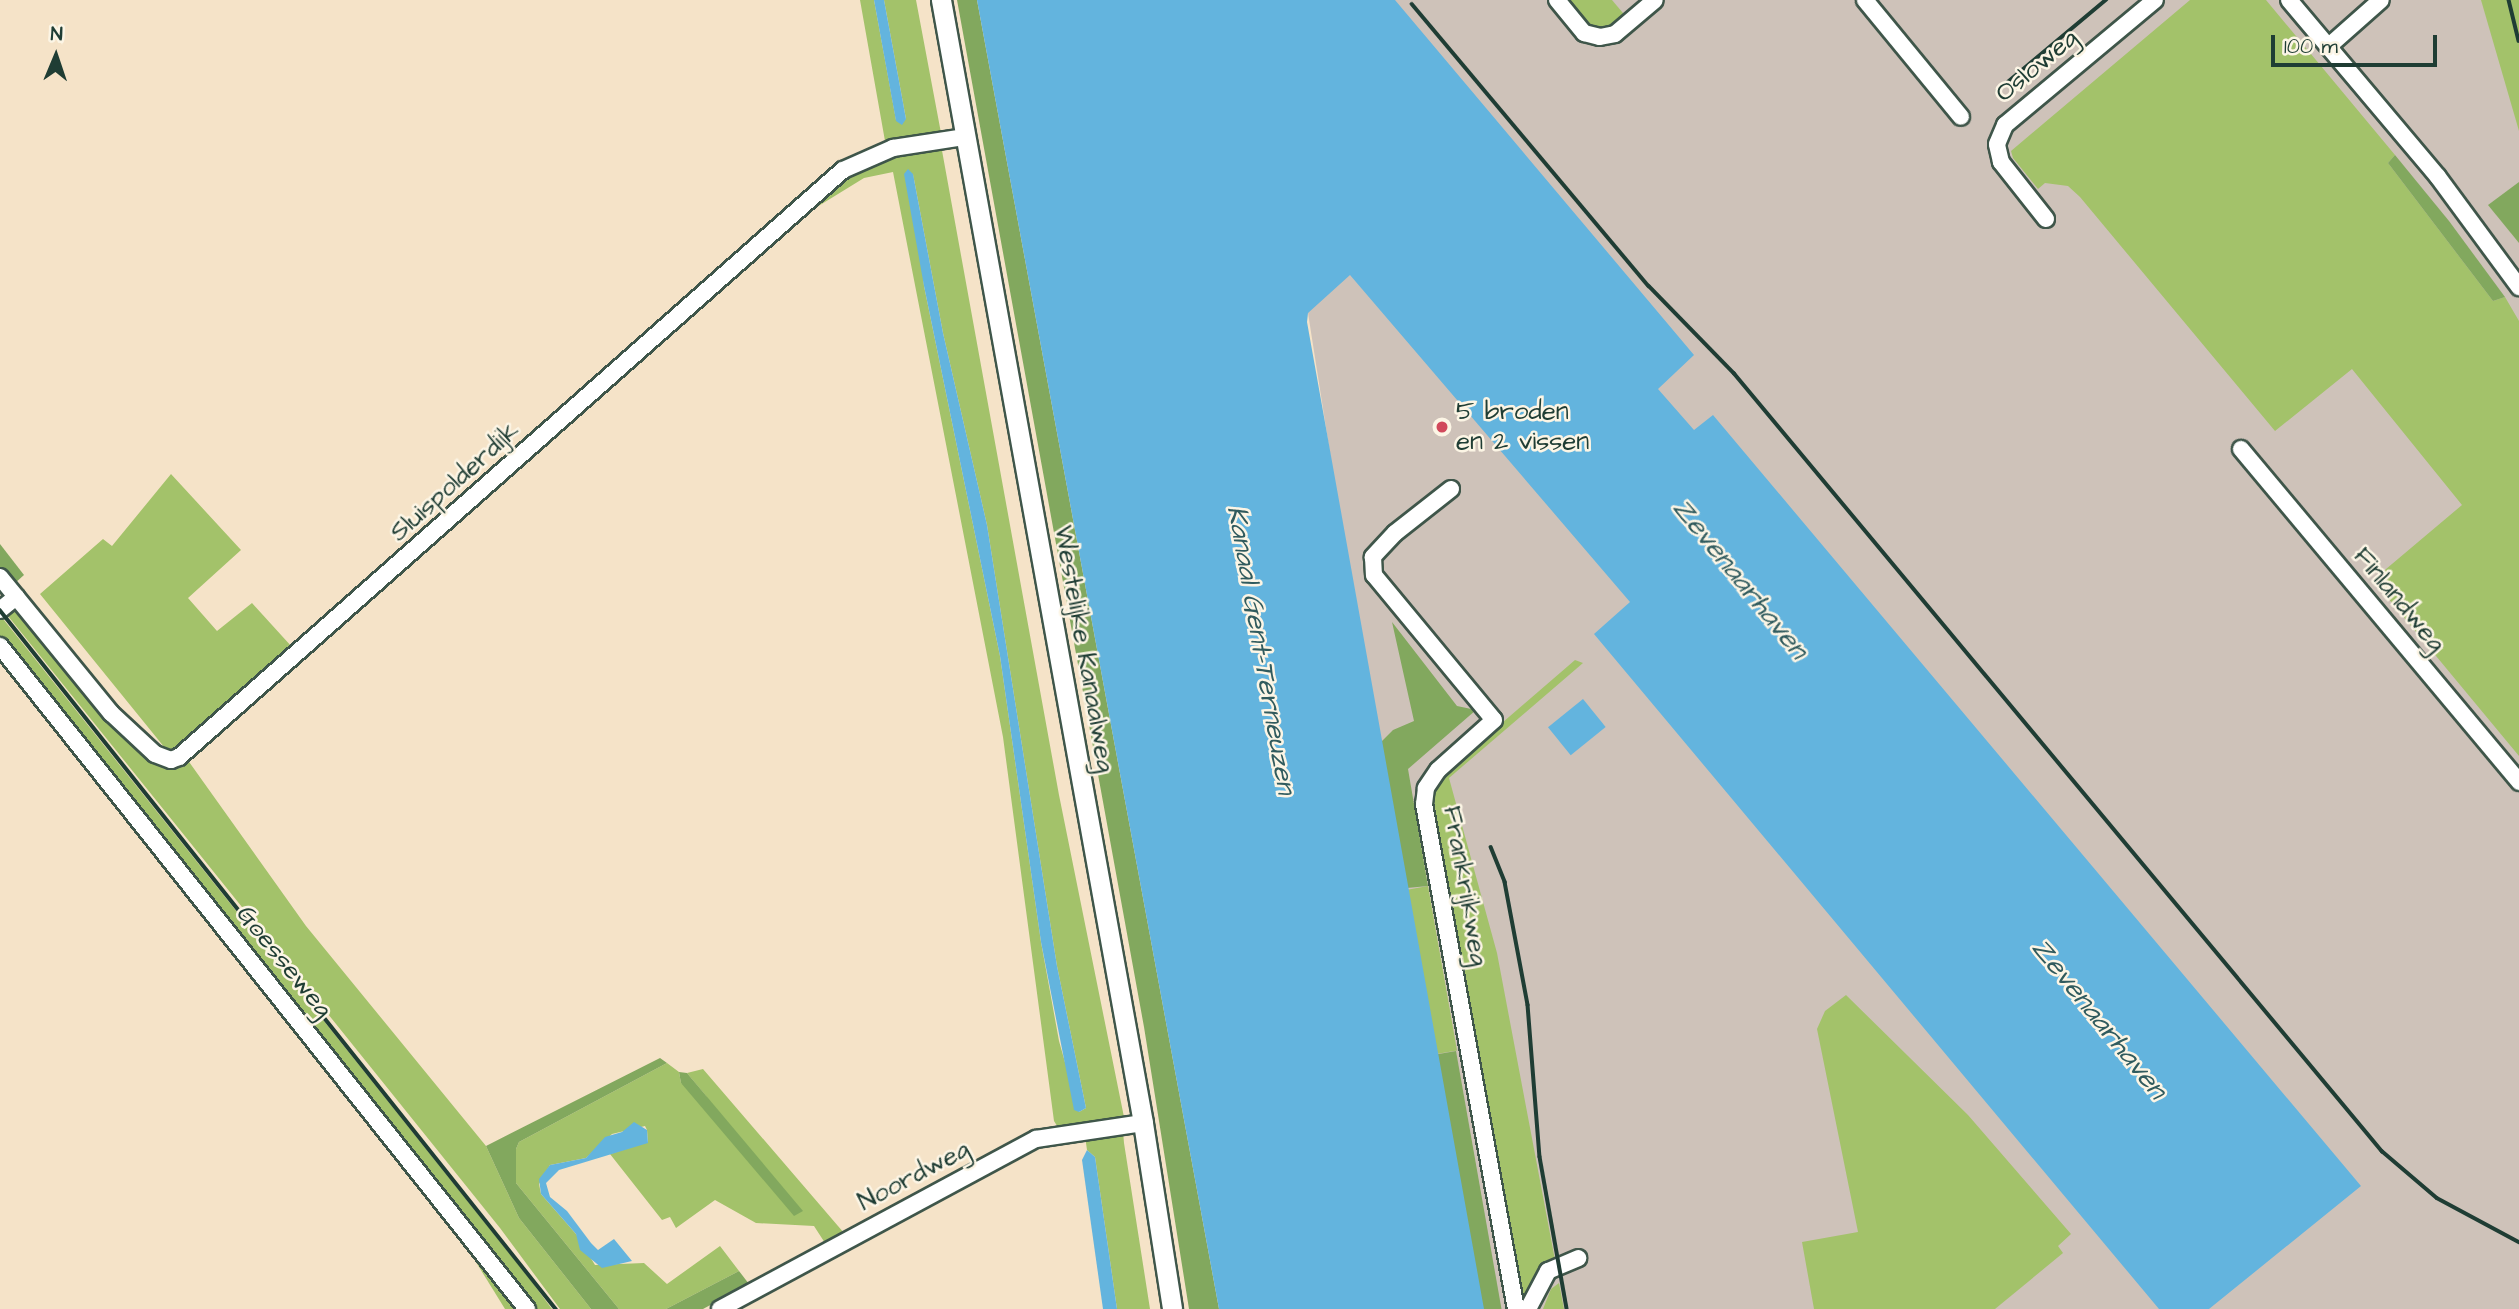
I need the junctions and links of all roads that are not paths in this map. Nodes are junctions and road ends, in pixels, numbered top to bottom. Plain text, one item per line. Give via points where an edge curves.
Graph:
1 (940, 0) edge
2 (1557, 0) edge
3 (1655, 0) edge
4 (1866, 0) edge
5 (2155, 0) edge
6 (2289, 0) edge
7 (2381, 0) edge
8 (2329, 46) junction
9 (1961, 117) dead end
10 (965, 137) junction
11 (2046, 219) dead end
12 (2519, 287) edge
13 (2241, 449) dead end
14 (1451, 489) dead end
15 (0, 578) edge
16 (16, 597) junction
17 (0, 610) edge
18 (0, 646) edge
19 (2519, 782) edge
20 (1143, 1123) junction
21 (1578, 1258) dead end
22 (527, 1309) edge
23 (720, 1309) edge
24 (1172, 1309) edge
25 (1516, 1309) edge
26 (1528, 1309) edge

1 - 10 main road, Westelijke Kanaalweg
2 - 3 street via 1584,33 1601,37 1615,34
4 - 9 street
5 - 11 street, Osloweg via 2005,125 1997,144 2001,162
6 - 8 street
7 - 8 street
8 - 12 street via 2454,197
10 - 16 street, Sluispolderdijk via 893,148 843,170 179,757 171,760 155,754 111,713
10 - 20 main road, Westelijke Kanaalweg
13 - 19 street, Finlandweg
14 - 25 street, Frankrijkweg via 1373,557 1374,575 1494,720 1438,770 1426,788 1424,804
15 - 16 street, Sluispolderdijk
16 - 17 street
18 - 22 street, Goesseweg
20 - 23 street, Noordweg via 1036,1139
20 - 24 main road, Westelijke Kanaalweg
21 - 26 street via 1548,1272

